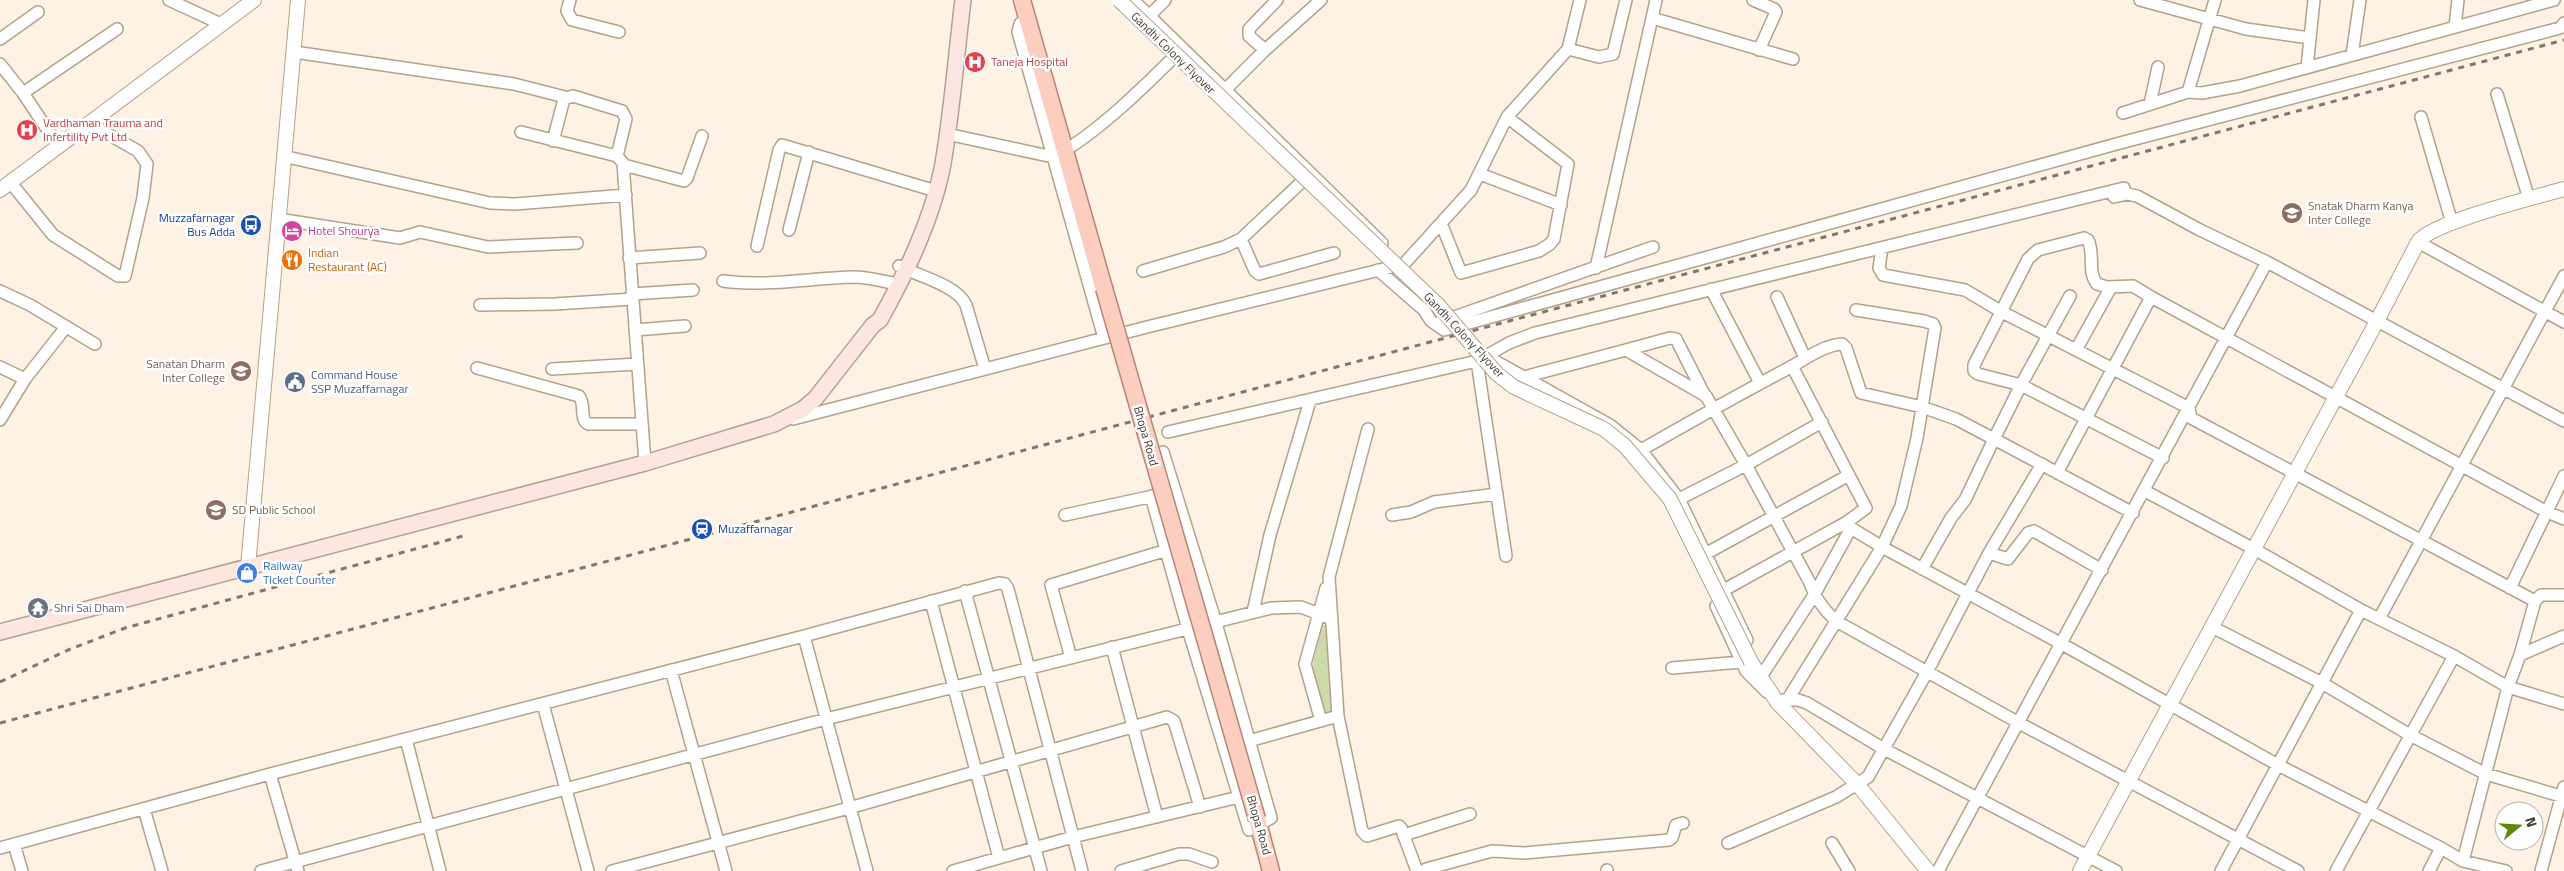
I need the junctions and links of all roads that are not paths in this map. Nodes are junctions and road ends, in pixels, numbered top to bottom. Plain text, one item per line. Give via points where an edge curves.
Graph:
1 (169, 0) edge
2 (242, 0) edge
3 (254, 0) edge
4 (298, 0) edge
5 (307, 0) edge
6 (570, 0) edge
7 (955, 0) edge
8 (963, 0) edge
9 (1022, 0) edge
10 (1119, 0) edge
11 (1133, 0) edge
12 (1165, 0) edge
13 (1278, 0) edge
14 (1321, 0) edge
15 (1580, 0) edge
16 (1626, 0) edge
17 (1656, 0) edge
18 (1753, 0) edge
19 (2140, 0) edge
20 (2215, 0) edge
21 (2314, 0) edge
22 (2360, 0) edge
23 (2458, 0) edge
24 (2554, 0) edge
25 (38, 12) dead end
26 (1150, 15) junction
27 (1652, 18) junction
28 (2210, 19) junction
29 (218, 22) junction
30 (2564, 23) edge
31 (2455, 26) junction
32 (117, 29) dead end
33 (619, 32) dead end
34 (2310, 38) junction
35 (0, 39) edge
36 (1568, 48) junction
37 (1182, 49) junction
38 (1265, 50) junction
39 (1759, 50) junction
40 (301, 53) junction
41 (2352, 55) junction
42 (1793, 59) dead end
43 (0, 64) edge
44 (2158, 67) dead end
45 (2307, 67) junction
46 (1225, 90) junction
47 (2188, 92) junction
48 (23, 93) junction
49 (2497, 94) dead end
50 (565, 97) junction
51 (2150, 104) junction
52 (2123, 113) dead end
53 (2421, 117) dead end
54 (1507, 118) junction
55 (90, 124) junction
56 (521, 132) dead end
57 (947, 134) junction
58 (702, 136) dead end
59 (554, 141) junction
60 (57, 144) junction
61 (810, 152) junction
62 (1060, 154) junction
63 (287, 156) junction
64 (621, 161) junction
65 (1312, 173) junction
66 (1480, 174) junction
67 (4, 185) edge
68 (2124, 188) dead end
69 (2564, 189) edge
70 (932, 190) junction
71 (626, 195) junction
72 (2529, 199) junction
73 (2100, 200) dead end
74 (1561, 205) junction
75 (281, 220) junction
76 (2452, 223) junction
77 (1441, 224) junction
78 (789, 230) dead end
79 (1241, 239) junction
80 (2418, 242) junction
81 (577, 243) dead end
82 (757, 246) dead end
83 (1654, 247) dead end
84 (1882, 248) junction
85 (1334, 252) dead end
86 (700, 253) dead end
87 (629, 258) junction
88 (2267, 262) junction
89 (1404, 264) junction
90 (903, 268) junction
91 (1596, 268) junction
92 (1378, 270) junction
93 (1143, 271) dead end
94 (2564, 276) edge
95 (724, 281) dead end
96 (895, 284) junction
97 (2111, 287) junction
98 (1711, 289) junction
99 (693, 290) dead end
100 (0, 291) edge
101 (633, 296) junction
102 (2070, 296) dead end
103 (1777, 297) dead end
104 (2151, 297) junction
105 (480, 305) dead end
106 (1856, 310) dead end
107 (2002, 312) junction
108 (2544, 312) junction
109 (1457, 316) junction
110 (1431, 321) junction
111 (2377, 321) junction
112 (2564, 322) edge
113 (685, 326) dead end
114 (66, 327) junction
115 (635, 330) junction
116 (2048, 335) junction
117 (1104, 338) junction
118 (2226, 338) junction
119 (95, 344) dead end
120 (1626, 350) junction
121 (2076, 350) junction
122 (1806, 358) junction
123 (1482, 359) junction
124 (637, 364) junction
125 (1792, 366) junction
126 (0, 367) edge
127 (477, 368) dead end
128 (552, 369) dead end
129 (985, 369) junction
130 (2113, 369) junction
131 (1524, 377) junction
132 (24, 379) junction
133 (1760, 383) junction
134 (2021, 385) junction
135 (2504, 390) junction
136 (1706, 396) junction
137 (1313, 399) junction
138 (2335, 399) junction
139 (1922, 407) junction
140 (1714, 408) junction
141 (2189, 408) junction
142 (0, 420) edge
143 (2086, 420) junction
144 (2564, 421) edge
145 (1822, 422) junction
146 (641, 424) junction
147 (774, 424) junction
148 (1368, 430) dead end
149 (1168, 432) dead end
150 (1994, 439) junction
151 (1641, 450) junction
152 (1163, 452) dead end
153 (2163, 458) junction
154 (645, 463) junction
155 (2042, 464) junction
156 (1746, 465) junction
157 (2463, 465) junction
158 (2057, 472) junction
159 (2295, 473) junction
160 (1849, 475) junction
161 (2564, 476) edge
162 (1175, 491) junction
163 (2145, 491) junction
164 (1497, 494) junction
165 (1151, 496) junction
166 (1679, 499) junction
167 (2547, 512) junction
168 (2133, 513) junction
169 (1065, 514) dead end
170 (1392, 515) dead end
171 (1772, 517) junction
172 (2564, 519) edge
173 (1849, 525) junction
174 (1680, 527) dead end
175 (2423, 541) junction
176 (1882, 547) junction
177 (2254, 549) junction
178 (1166, 550) junction
179 (1708, 553) junction
180 (1793, 553) junction
181 (1989, 553) junction
182 (1506, 556) dead end
183 (253, 566) junction
184 (1922, 569) junction
185 (2102, 570) junction
186 (1329, 577) junction
187 (2510, 588) junction
188 (1724, 590) junction
189 (965, 591) junction
190 (1966, 593) junction
191 (1814, 595) junction
192 (2564, 595) edge
193 (931, 600) junction
194 (2535, 601) junction
195 (2361, 610) junction
196 (1253, 612) junction
197 (1321, 614) junction
198 (1332, 619) junction
199 (2379, 619) junction
200 (1836, 621) junction
201 (1216, 623) junction
202 (2212, 627) junction
203 (1188, 629) junction
204 (0, 632) edge
205 (2563, 633) edge
206 (804, 636) junction
207 (2062, 644) junction
208 (1112, 647) junction
209 (2520, 654) junction
210 (2454, 656) junction
211 (1071, 658) junction
212 (1746, 662) junction
213 (1672, 668) dead end
214 (671, 670) junction
215 (1028, 670) junction
216 (1764, 672) junction
217 (1927, 672) junction
218 (990, 677) junction
219 (2322, 683) junction
220 (952, 687) junction
221 (2508, 687) junction
222 (1782, 701) junction
223 (543, 704) junction
224 (2564, 704) edge
225 (2170, 705) junction
226 (1338, 716) junction
227 (826, 719) junction
228 (1321, 721) junction
229 (2019, 723) junction
230 (1135, 726) junction
231 (2410, 735) junction
232 (406, 739) junction
233 (1250, 742) junction
234 (1884, 749) junction
235 (1052, 751) junction
236 (694, 754) junction
237 (1011, 762) junction
238 (2278, 765) junction
239 (977, 771) junction
240 (270, 774) junction
241 (2486, 774) junction
242 (2128, 780) junction
243 (1858, 785) junction
244 (567, 788) junction
245 (2563, 793) edge
246 (1239, 797) junction
247 (1977, 799) junction
248 (1200, 807) junction
249 (849, 808) junction
250 (144, 809) junction
251 (2369, 810) junction
252 (1470, 814) dead end
253 (1157, 817) junction
254 (1259, 822) junction
255 (1683, 823) dead end
256 (428, 826) junction
257 (1404, 835) junction
258 (1073, 837) junction
259 (2238, 840) junction
260 (718, 842) junction
261 (1728, 843) dead end
262 (1832, 843) dead end
263 (14, 844) junction
264 (0, 848) edge
265 (1035, 848) junction
266 (2441, 848) junction
267 (2088, 856) junction
268 (999, 858) junction
269 (2463, 860) junction
270 (1212, 862) dead end
271 (297, 867) edge
272 (1422, 870) edge
273 (22, 871) edge
274 (162, 871) edge
275 (261, 871) edge
276 (440, 871) edge
277 (588, 871) edge
278 (612, 871) edge
279 (726, 871) edge
280 (867, 871) edge
281 (953, 871) edge
282 (1041, 871) edge
283 (1082, 871) edge
284 (1121, 871) edge
285 (1271, 871) edge
286 (1849, 871) edge
287 (1937, 871) edge
288 (2080, 871) edge
289 (2116, 871) edge
290 (2221, 871) edge
291 (2298, 871) edge
292 (2336, 871) edge
293 (2429, 871) edge
294 (2506, 871) edge
295 (2541, 871) edge

1 - 29 street
2 - 29 street
3 - 29 street
4 - 63 street
5 - 40 street
6 - 33 street via 567,11 572,20
7 - 70 main road
8 - 57 main road
9 - 62 main road, Bhopa Road
10 - 212 street, Gandhi Colony Flyover, bridge via 1438,305 1498,374 1514,387 1604,429 1648,470 1670,499
11 - 26 street
12 - 26 street
13 - 38 street via 1248,29 1250,36
14 - 38 street
15 - 36 street
16 - 36 street via 1612,54 1599,57
17 - 27 street
18 - 39 street via 1776,12
19 - 28 street
20 - 28 street
21 - 34 street
22 - 41 street
23 - 31 street
24 - 31 street
25 - 35 street
26 - 37 street
27 - 39 street
27 - 91 street
28 - 34 street via 2246,29
28 - 47 street
29 - 55 street
29 - 60 street
30 - 110 street via 2560,28 2120,144 1444,330
31 - 41 street
32 - 48 street
34 - 45 street
36 - 54 street
37 - 46 street
37 - 62 street via 1153,78
38 - 46 street
39 - 42 street
40 - 50 street via 514,84
40 - 63 street
41 - 45 street
43 - 48 street
44 - 51 street
45 - 47 street via 2240,86 2202,93
46 - 65 street
47 - 51 street
48 - 60 street
49 - 72 street
50 - 59 street
50 - 64 street via 573,96 622,111 626,119
51 - 52 street
53 - 76 street
54 - 66 street
54 - 74 street via 1568,164
55 - 60 street
55 - 67 street via 138,151 147,164 143,198 125,276 118,276 53,235
56 - 59 street
57 - 62 street
57 - 70 main road
58 - 64 street via 684,181
59 - 64 street
60 - 67 street
61 - 70 street
61 - 78 street
61 - 82 street via 780,146
62 - 117 street
62 - 254 main road, Bhopa Road, bridge via 1104,288
63 - 71 street via 490,203
63 - 75 street
64 - 71 street
65 - 79 street
65 - 89 street
66 - 74 street
66 - 77 street via 1471,190
68 - 84 street
69 - 72 street
70 - 90 main road
71 - 87 street
72 - 76 street
73 - 88 street via 2127,194 2137,196
74 - 77 street via 1554,239 1545,249 1465,273 1459,271
75 - 81 street via 400,238 420,232 488,247
75 - 183 street
76 - 80 street
77 - 89 street
79 - 85 street via 1259,274
79 - 93 street
80 - 108 street
80 - 111 street
83 - 91 street
84 - 98 street
84 - 107 street via 1879,268 1883,275 1960,288
86 - 87 street
87 - 101 street
88 - 111 street
88 - 118 street
89 - 92 street
89 - 109 street
90 - 96 main road
90 - 129 street via 961,297
91 - 109 street
92 - 110 street via 1424,310
92 - 117 street
94 - 108 street
95 - 96 street via 753,283 854,277
96 - 147 main road via 873,315 873,325 814,399 803,409
97 - 104 street via 2133,286
97 - 107 street via 2101,286 2094,280 2089,242 2079,238 2031,255
97 - 121 street
98 - 123 street via 1535,333 1508,343
98 - 133 street
99 - 101 street
100 - 114 street
101 - 105 street via 555,304
101 - 115 street
102 - 116 street
103 - 122 street
104 - 118 street
104 - 130 street
106 - 139 street via 1935,325
107 - 116 street
107 - 134 street via 1974,364 1974,371
108 - 112 street
108 - 135 street
109 - 110 street
111 - 135 street
111 - 138 street
113 - 115 street
114 - 119 street
114 - 132 street
115 - 124 street
116 - 121 street
116 - 134 street
117 - 129 street
118 - 138 street
118 - 141 street
120 - 131 street
120 - 136 street
120 - 136 street via 1676,339
121 - 130 street
122 - 125 street
122 - 139 street via 1842,344 1861,393
123 - 131 street
123 - 137 street
123 - 164 street
124 - 128 street
124 - 146 street
125 - 133 street
125 - 145 street
126 - 132 street
127 - 146 street via 579,396 584,420 588,424
129 - 147 street
130 - 141 street
130 - 143 street
131 - 151 street via 1610,425
132 - 142 street
133 - 140 street
134 - 143 street
134 - 150 street
135 - 144 street
135 - 157 street
136 - 140 street
137 - 149 street
137 - 196 street via 1270,535
138 - 157 street
138 - 159 street
139 - 150 street via 1956,419
139 - 176 street via 1901,506
140 - 151 street
140 - 156 street
141 - 153 street
141 - 159 street via 2190,418
143 - 153 street
143 - 158 street
145 - 156 street
145 - 160 street
146 - 154 street
147 - 154 main road
148 - 186 street
150 - 155 street
150 - 184 street via 1966,500 1951,518
151 - 166 street
152 - 162 street
153 - 163 street
154 - 183 main road
155 - 158 street
155 - 181 street
156 - 166 street
156 - 171 street
157 - 167 street
157 - 175 street
158 - 168 street
159 - 175 street
159 - 177 street
160 - 171 street
160 - 173 street via 1866,508
161 - 167 street
162 - 165 street
162 - 201 street
163 - 168 street
163 - 177 street
164 - 170 street via 1434,502 1411,512
164 - 182 street
165 - 169 street
165 - 178 street
166 - 179 street
167 - 172 street
167 - 187 street
168 - 185 street
171 - 179 street
171 - 180 street
173 - 176 street
173 - 180 street
173 - 191 street
174 - 212 street
175 - 187 street
175 - 199 street
176 - 184 street
176 - 200 street
177 - 195 street
177 - 202 street
178 - 203 street
178 - 211 street via 1051,585
179 - 188 street
180 - 188 street
180 - 191 street
181 - 185 street via 2008,559 2028,533 2034,531
181 - 190 street
183 - 204 main road
184 - 190 street
185 - 207 street
186 - 197 street
186 - 198 street
187 - 194 street
188 - 216 street
189 - 193 street
189 - 215 street via 1005,584
189 - 218 street
190 - 207 street
190 - 217 street
191 - 200 street
191 - 216 street
192 - 194 street via 2541,595
193 - 206 street
193 - 220 street
194 - 209 street
195 - 199 street
195 - 219 street
196 - 197 street via 1294,606
196 - 201 street
197 - 198 street
197 - 228 street via 1305,664
198 - 226 street
199 - 210 street
200 - 217 street
200 - 222 street
201 - 203 street
201 - 233 street
202 - 219 street
202 - 225 street
203 - 208 street
203 - 246 street
205 - 209 street
206 - 214 street
206 - 227 street
207 - 225 street
207 - 229 street
208 - 211 street
208 - 230 street
209 - 221 street
210 - 221 street
210 - 231 street
211 - 215 street
212 - 213 street
212 - 222 street
214 - 223 street
214 - 236 street
215 - 218 street
215 - 235 street
216 - 222 street
217 - 229 street
217 - 234 street
218 - 220 street
218 - 237 street
219 - 231 street
219 - 238 street
220 - 227 street
220 - 239 street
221 - 224 street
221 - 241 street
222 - 234 street via 1807,703
222 - 243 street
223 - 232 street
223 - 244 street
225 - 238 street
225 - 242 street
226 - 228 street
226 - 257 street via 1363,833 1371,835 1399,826
227 - 236 street
227 - 249 street
228 - 233 street
229 - 242 street
229 - 247 street
230 - 235 street
230 - 248 street via 1167,717 1173,719
230 - 253 street
231 - 241 street
231 - 251 street
232 - 240 street
232 - 256 street
233 - 254 street via 1271,818
234 - 243 street via 1868,776
234 - 247 street
235 - 237 street
235 - 258 street
236 - 244 street
236 - 260 street
237 - 239 street
237 - 265 street
238 - 251 street
238 - 259 street
239 - 249 street
239 - 268 street
240 - 250 street
240 - 271 street
241 - 245 street
241 - 269 street
242 - 259 street
242 - 267 street
243 - 261 street
243 - 287 street
244 - 256 street
244 - 277 street
245 - 295 street
246 - 248 street
246 - 254 street via 1249,830
247 - 267 street
247 - 287 street
248 - 253 street
249 - 260 street
249 - 280 street
250 - 263 street
250 - 274 street
251 - 266 street
251 - 292 street
252 - 257 street
253 - 258 street
254 - 285 main road, Bhopa Road
255 - 272 street via 1676,825 1669,840 1524,853 1492,851
256 - 271 street
256 - 276 street
257 - 272 street
258 - 265 street
258 - 283 street
259 - 290 street
259 - 291 street
260 - 278 street
260 - 279 street
262 - 286 street
263 - 264 street
263 - 273 street
265 - 268 street
265 - 282 street
266 - 269 street
266 - 293 street
267 - 288 street
267 - 289 street
268 - 281 street
269 - 294 street
270 - 284 street via 1179,854
271 - 275 street

